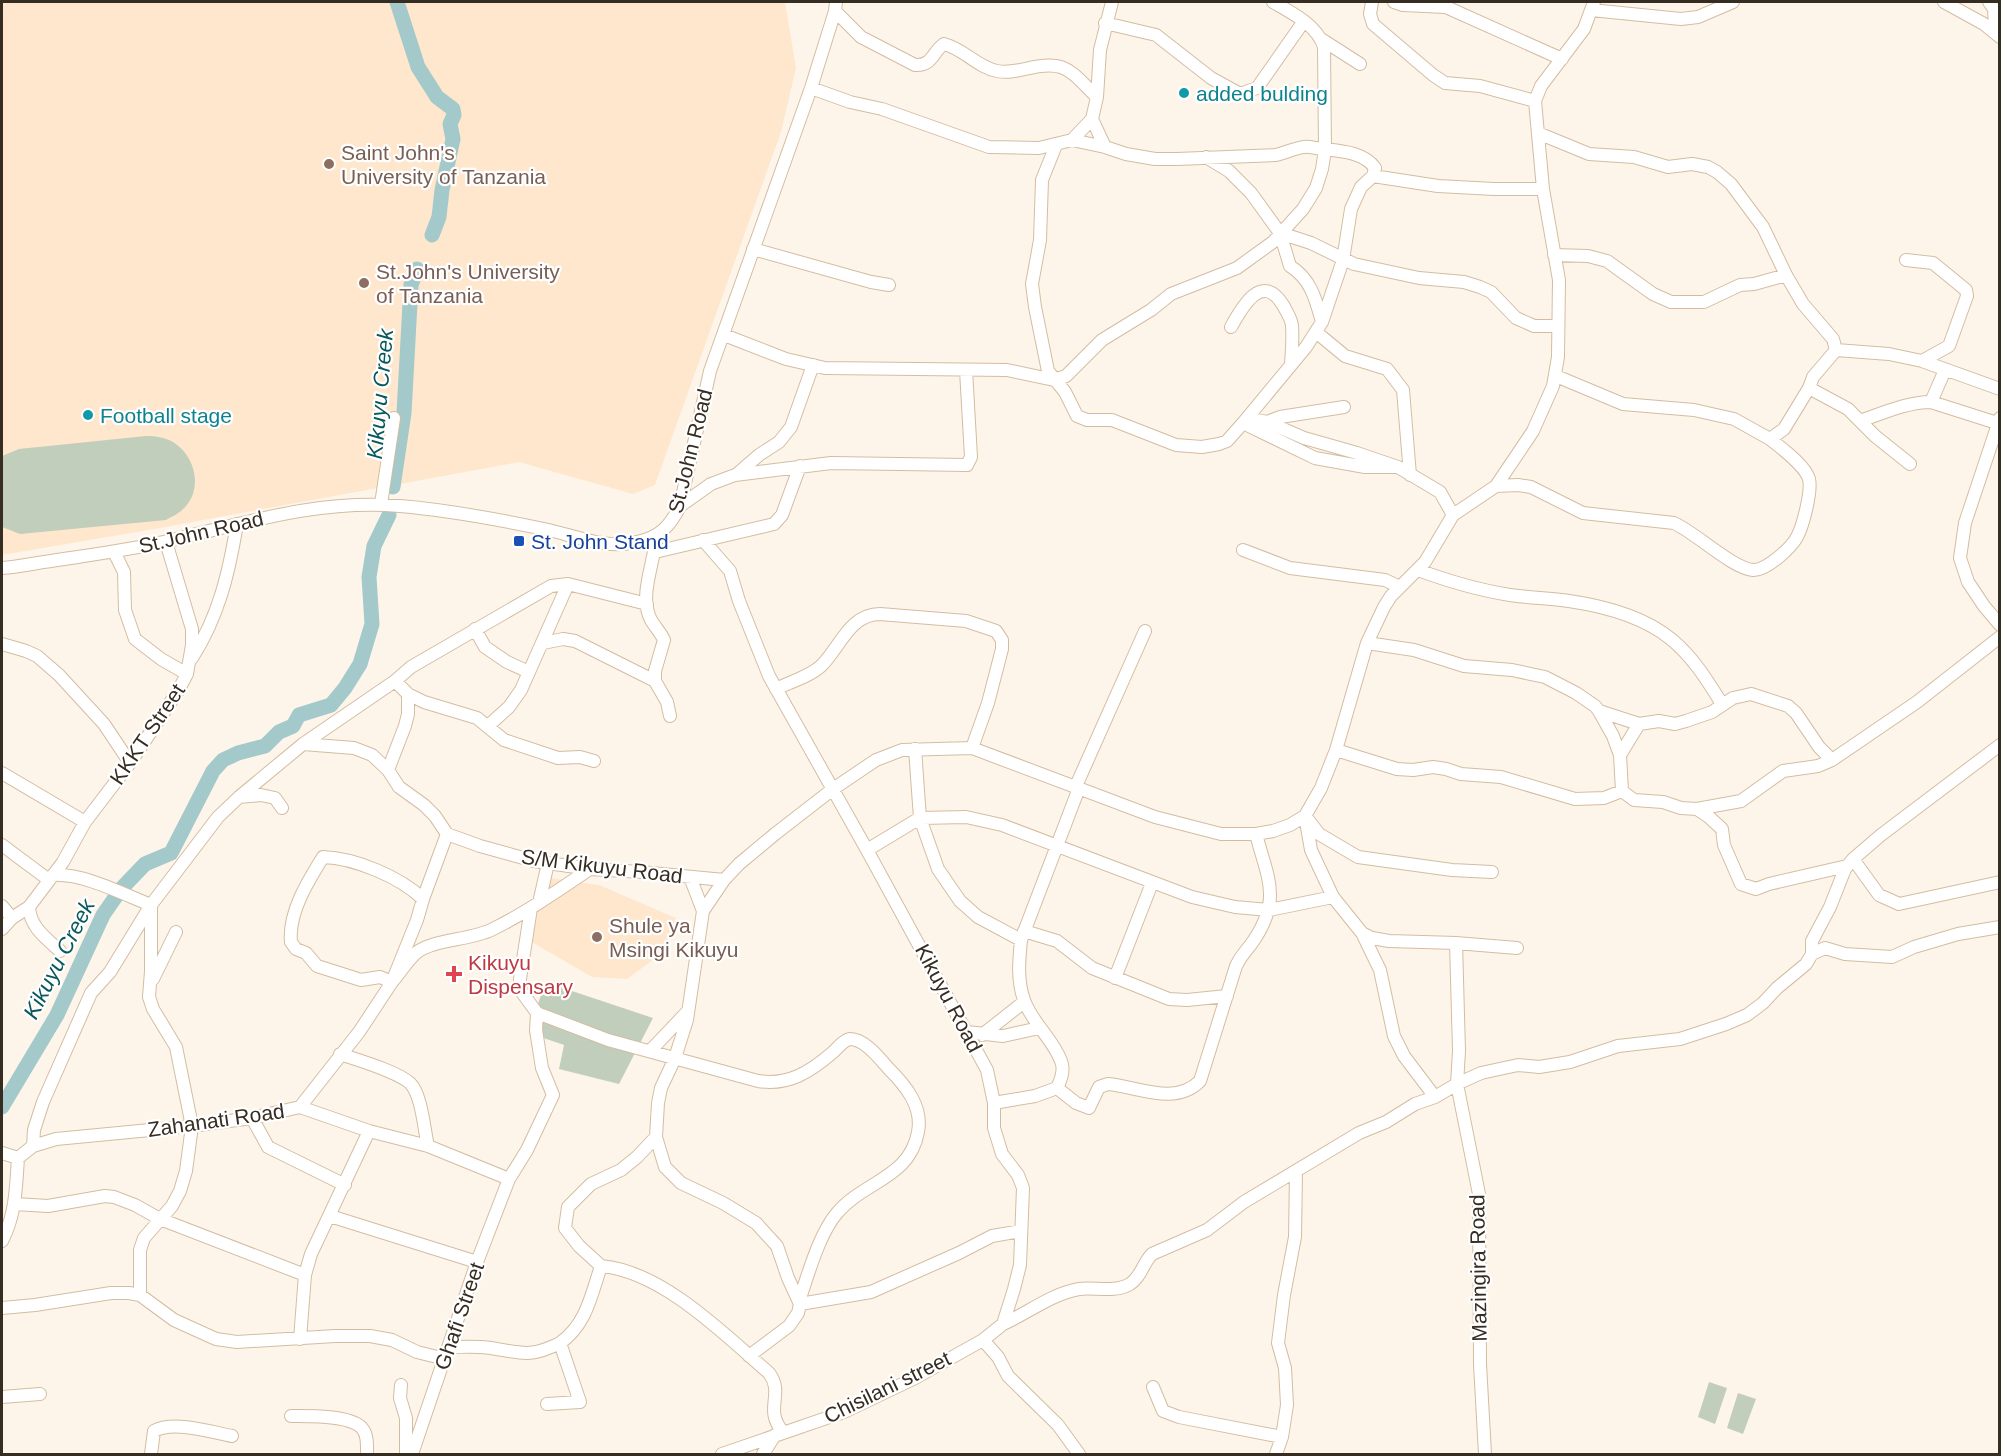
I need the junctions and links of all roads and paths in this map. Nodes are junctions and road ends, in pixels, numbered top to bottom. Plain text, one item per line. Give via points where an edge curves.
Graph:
1 (1112, 2) edge
2 (1273, 2) edge
3 (1372, 2) edge
4 (1394, 2) edge
5 (1733, 2) edge
6 (1944, 2) edge
7 (1989, 2) edge
8 (836, 6) edge
9 (1593, 6) edge
10 (1304, 21) junction
11 (1106, 23) junction
12 (1994, 29) edge
13 (1321, 39) junction
14 (1562, 59) junction
15 (1360, 64) dead end
16 (811, 88) junction
17 (1097, 97) junction
18 (1535, 101) junction
19 (1092, 119) junction
20 (1538, 133) junction
21 (1072, 140) junction
22 (1056, 145) junction
23 (1105, 147) junction
24 (1324, 150) junction
25 (1206, 157) junction
26 (1373, 176) junction
27 (1543, 189) junction
28 (1280, 233) junction
29 (753, 249) junction
30 (1554, 255) junction
31 (1343, 260) junction
32 (1906, 260) dead end
33 (1786, 275) junction
34 (889, 285) dead end
35 (1558, 326) junction
36 (1231, 327) dead end
37 (1319, 327) junction
38 (724, 334) junction
39 (1836, 350) junction
40 (1922, 361) junction
41 (1291, 364) junction
42 (813, 365) junction
43 (966, 370) junction
44 (1945, 370) junction
45 (1556, 376) junction
46 (1054, 380) junction
47 (1809, 388) junction
48 (2000, 389) edge
49 (1931, 402) junction
50 (1344, 407) dead end
51 (394, 418) dead end
52 (1860, 420) junction
53 (1998, 420) edge
54 (1267, 422) junction
55 (1243, 423) junction
56 (1770, 439) junction
57 (1910, 464) dead end
58 (800, 466) junction
59 (1398, 467) junction
60 (735, 475) junction
61 (1410, 475) junction
62 (1496, 486) junction
63 (381, 504) junction
64 (680, 506) junction
65 (1453, 515) junction
66 (237, 524) junction
67 (656, 536) junction
68 (702, 540) junction
69 (166, 542) junction
70 (1243, 550) dead end
71 (114, 552) junction
72 (655, 552) junction
73 (2, 568) edge
74 (1418, 570) junction
75 (568, 584) junction
76 (1400, 587) junction
77 (647, 604) junction
78 (2000, 625) edge
79 (475, 629) junction
80 (1145, 631) dead end
81 (2000, 637) edge
82 (543, 643) junction
83 (1367, 643) junction
84 (2, 644) edge
85 (188, 668) junction
86 (529, 672) junction
87 (395, 681) junction
88 (656, 681) junction
89 (776, 689) junction
90 (408, 694) junction
91 (1722, 704) junction
92 (1599, 711) junction
93 (670, 716) dead end
94 (1639, 724) junction
95 (488, 726) junction
96 (303, 744) junction
97 (2000, 745) edge
98 (972, 748) junction
99 (915, 749) junction
100 (1336, 750) junction
101 (1620, 755) junction
102 (1832, 760) junction
103 (594, 761) dead end
104 (130, 763) junction
105 (388, 770) junction
106 (2, 773) edge
107 (1078, 787) junction
108 (833, 789) junction
109 (1622, 791) junction
110 (239, 797) junction
111 (282, 808) dead end
112 (1697, 809) junction
113 (1305, 816) junction
114 (920, 818) junction
115 (85, 822) junction
116 (447, 834) junction
117 (1256, 834) junction
118 (2, 846) edge
119 (1057, 846) junction
120 (867, 850) junction
121 (548, 863) junction
122 (1850, 863) junction
123 (590, 869) junction
124 (1492, 872) dead end
125 (51, 877) junction
126 (690, 877) junction
127 (724, 880) junction
128 (2000, 882) edge
129 (1152, 883) junction
130 (1333, 897) junction
131 (423, 899) junction
132 (151, 905) junction
133 (2, 906) edge
134 (535, 906) junction
135 (29, 907) junction
136 (1269, 910) junction
137 (703, 911) junction
138 (12, 918) junction
139 (2000, 927) edge
140 (2, 929) edge
141 (176, 932) dead end
142 (1362, 933) junction
143 (1023, 936) junction
144 (1456, 943) junction
145 (1517, 948) dead end
146 (60, 951) dead end
147 (1812, 954) junction
148 (1115, 978) junction
149 (392, 982) junction
150 (150, 989) junction
151 (1227, 996) junction
152 (1024, 1002) junction
153 (689, 1010) junction
154 (537, 1013) junction
155 (1039, 1028) junction
156 (967, 1032) junction
157 (982, 1035) junction
158 (655, 1052) junction
159 (340, 1054) junction
160 (675, 1058) junction
161 (1457, 1084) junction
162 (661, 1088) junction
163 (1057, 1088) junction
164 (1435, 1097) junction
165 (994, 1103) junction
166 (300, 1107) junction
167 (252, 1118) junction
168 (192, 1126) junction
169 (369, 1131) junction
170 (656, 1137) junction
171 (33, 1146) junction
172 (428, 1146) junction
173 (2, 1153) edge
174 (18, 1158) junction
175 (1296, 1172) junction
176 (509, 1179) junction
177 (345, 1185) junction
178 (15, 1204) junction
179 (330, 1216) junction
180 (160, 1219) junction
181 (1021, 1230) junction
182 (2, 1241) edge
183 (477, 1262) junction
184 (602, 1266) junction
185 (304, 1275) junction
186 (140, 1295) junction
187 (800, 1302) junction
188 (2, 1308) edge
189 (1003, 1324) junction
190 (300, 1339) junction
191 (983, 1340) junction
192 (560, 1343) junction
193 (447, 1353) junction
194 (749, 1356) junction
195 (401, 1385) dead end
196 (1153, 1387) dead end
197 (40, 1394) dead end
198 (2, 1397) edge
199 (547, 1404) dead end
200 (291, 1416) dead end
201 (779, 1434) junction
202 (232, 1436) dead end
203 (1282, 1437) junction
204 (151, 1455) edge
205 (367, 1455) edge
206 (406, 1455) edge
207 (412, 1455) edge
208 (722, 1455) edge
209 (763, 1455) edge
210 (1079, 1455) edge
211 (1276, 1455) edge
212 (1485, 1455) edge

1 - 11 street
2 - 10 street
3 - 18 street via 1373,24 1445,83 1480,86
4 - 14 street via 1446,7
5 - 9 street via 1698,17 1681,18
6 - 12 street
7 - 12 street via 1994,9
8 - 16 street, St.John Road
8 - 17 street via 861,37 915,65 931,61 944,44 998,72 1043,64 1062,66
9 - 14 street via 1584,29
10 - 11 street via 1257,88 1240,94 1211,78 1156,35
10 - 13 street
11 - 17 street
13 - 15 street
13 - 24 street
14 - 18 street via 1541,86
16 - 22 street via 989,147
16 - 29 street, St.John Road
17 - 19 street
18 - 20 street
19 - 21 street
19 - 23 street
20 - 27 street
20 - 33 street via 1589,154 1634,157 1668,167 1692,164 1717,172 1731,184 1763,227
21 - 22 street
21 - 23 street
22 - 46 street via 1042,180 1040,240 1032,284 1045,360
23 - 25 street via 1155,159
24 - 25 street via 1302,146 1276,155
24 - 26 street via 1364,158 1375,168
24 - 28 street via 1312,196
25 - 28 street via 1229,171 1251,193
26 - 27 street via 1447,187
26 - 31 street via 1361,187 1351,209
27 - 30 street
28 - 31 street via 1311,243
28 - 37 street via 1289,264 1310,285
28 - 46 street via 1237,268 1171,294 1102,340 1066,376
29 - 34 street
29 - 38 street, St.John Road
30 - 33 street via 1607,261 1671,302 1704,302 1740,285
30 - 35 street via 1559,280
31 - 35 street via 1419,278 1464,282 1491,292 1516,318 1534,326
31 - 37 street
32 - 40 street via 1933,263 1966,290 1967,296 1952,342
33 - 39 street via 1803,304 1833,339
35 - 45 street
36 - 41 street via 1251,296 1270,292 1293,324
37 - 41 street
37 - 61 street via 1346,356 1387,369 1403,390
38 - 42 street via 786,359
38 - 64 street, St.John Road via 710,371
39 - 40 street
39 - 47 street
40 - 44 street
41 - 55 street
42 - 43 street via 835,369
42 - 60 street via 791,427 779,442
43 - 46 street via 1007,370
43 - 58 street via 971,457 968,465
44 - 48 street
44 - 49 street
45 - 56 street via 1623,404 1694,410 1734,419
45 - 62 street via 1540,417
46 - 55 street via 1082,419 1108,419 1176,445 1219,444 1227,441
47 - 52 street via 1836,401
47 - 56 street via 1784,429
49 - 52 street
49 - 53 street
50 - 54 street
51 - 63 street
52 - 57 street
53 - 78 street via 1965,523 1960,558 1968,582
54 - 55 street
54 - 59 street via 1304,438
55 - 59 street via 1315,458 1365,467
56 - 62 street via 1802,467 1809,478 1809,488 1796,538 1766,567 1753,570 1674,523 1583,513 1531,487
58 - 60 street
58 - 68 street via 783,515 774,524
59 - 61 street
60 - 64 street via 711,484
61 - 65 street via 1440,492
62 - 65 street
63 - 66 street, St.John Road via 295,511
63 - 67 street, St.John Road via 484,517 601,543 635,543
64 - 67 street, St.John Road via 672,521
65 - 74 street
66 - 69 street, St.John Road
66 - 85 street via 221,599
67 - 72 street
68 - 72 street
68 - 89 street, Kikuyu Road via 729,571
69 - 71 street, St.John Road
69 - 85 street, KKKT Street via 192,630
70 - 76 street via 1290,568 1385,579
71 - 73 street, St.John Road
71 - 85 street via 124,572 125,610 135,639 152,653
72 - 77 street
74 - 76 street
74 - 91 street via 1460,585 1570,601 1642,622 1670,638 1684,652
75 - 77 street
75 - 79 street via 550,586
75 - 82 street
76 - 83 street via 1384,607
77 - 88 street via 651,620 664,640
79 - 86 street via 485,647
79 - 87 street via 411,667
80 - 107 street
81 - 102 street via 1917,702
82 - 86 street
82 - 88 street via 575,640
83 - 92 street via 1414,650 1464,666 1545,677
83 - 100 street
84 - 104 street via 37,656 59,675 104,724
85 - 104 street, KKKT Street via 178,691
86 - 95 street via 515,699
87 - 90 street
87 - 96 street
88 - 93 street
89 - 98 street via 819,667 843,636 868,615 966,621 996,632 1003,645
89 - 108 street, Kikuyu Road
90 - 95 street via 477,718
90 - 105 street via 405,726
91 - 94 street via 1712,712 1675,724
91 - 102 street via 1751,694 1788,706
92 - 94 street
92 - 101 street
94 - 101 street
95 - 103 street via 504,740 522,747 558,758
96 - 105 street via 354,748 372,755
96 - 110 street
97 - 122 street
98 - 99 street
98 - 107 street
99 - 108 street via 890,753
99 - 114 street
100 - 109 street via 1397,769 1433,767 1502,777 1575,799 1604,798
100 - 113 street
101 - 109 street
102 - 112 street via 1783,771 1741,801
104 - 115 street, KKKT Street
105 - 116 street via 399,787 429,811
106 - 115 street
107 - 117 street via 1193,828 1221,834
107 - 119 street
108 - 120 street, Kikuyu Road
108 - 127 street
109 - 112 street via 1634,800
110 - 111 street via 275,798
110 - 132 street via 218,817
112 - 122 street via 1722,829 1724,845 1741,884 1756,889
113 - 117 street via 1277,830
113 - 124 street via 1319,834 1358,856
113 - 130 street via 1311,850
114 - 119 street via 983,820
114 - 120 street
114 - 143 street via 938,869 960,901 978,917
115 - 125 street, KKKT Street
116 - 121 street, S/M Kikuyu Road
116 - 131 street, Zahanati Road
117 - 136 street via 1269,876
118 - 125 street
119 - 129 street
119 - 143 street
120 - 156 street, Kikuyu Road
121 - 123 street, S/M Kikuyu Road
121 - 134 street
122 - 128 street via 1879,895 1899,904
122 - 147 street via 1812,941
123 - 126 street, S/M Kikuyu Road
123 - 134 street
125 - 132 street via 63,874
125 - 135 street, KKKT Street
126 - 127 street, S/M Kikuyu Road
126 - 137 street
127 - 137 street
129 - 136 street via 1235,907
129 - 148 street
130 - 136 street
130 - 142 street
131 - 149 street, Zahanati Road
131 - 149 street via 397,879 323,857 299,903 290,934 296,949 306,953 317,966 361,980 380,977
132 - 150 street
132 - 171 street via 87,1002 43,1102
133 - 138 street
134 - 149 street via 475,936 424,948
134 - 154 street via 520,979 521,991
135 - 138 street, KKKT Street
135 - 146 street via 35,927
136 - 151 street via 1236,966
137 - 153 street
138 - 140 street, KKKT Street
139 - 147 street via 1958,934 1892,957 1845,954 1825,948
141 - 150 street
142 - 144 street via 1389,941
142 - 164 street via 1380,970 1394,1036
143 - 148 street via 1057,941 1092,968
143 - 152 street via 1018,979
144 - 145 street
144 - 161 street, Mazingira Road
147 - 161 street via 1763,1003 1726,1024 1680,1039 1618,1046 1570,1062 1539,1067 1518,1065 1481,1073
148 - 151 street via 1169,999
149 - 159 street, Zahanati Road
150 - 168 street via 153,1009 176,1047
151 - 163 street via 1200,1080 1191,1089 1170,1094 1108,1084 1099,1087 1089,1107 1076,1103
152 - 155 street
152 - 157 street
153 - 158 street
153 - 160 street
154 - 158 street via 608,1040
154 - 176 street, Ghafi Street via 542,1068 553,1095
155 - 157 street via 1003,1036
155 - 163 street via 1062,1062
156 - 157 street
156 - 165 street, Kikuyu Road via 987,1070
158 - 160 street
158 - 162 street
159 - 166 street, Zahanati Road
159 - 172 street via 410,1084 418,1098
160 - 162 street
160 - 187 street via 758,1081 783,1083 798,1077 851,1039 878,1057 918,1107 920,1123 910,1156 837,1213 822,1240
161 - 164 street
161 - 212 street, Mazingira Road via 1479,1194
162 - 170 street
163 - 165 street
164 - 175 street via 1359,1133
165 - 181 street, Kikuyu Road via 994,1128 1002,1154 1023,1188
166 - 167 street, Zahanati Road
166 - 169 street
167 - 168 street, Zahanati Road
167 - 177 street via 268,1147
168 - 171 street, Zahanati Road via 56,1139
168 - 180 street via 180,1191
169 - 172 street
169 - 177 street
170 - 184 street via 638,1157 591,1184 568,1207 565,1228
170 - 187 street via 664,1167 681,1183 738,1211 756,1223 777,1246
171 - 174 street, Zahanati Road
172 - 176 street
173 - 174 street
174 - 178 street
175 - 189 street via 1244,1202 1207,1230 1152,1254 1127,1286 1066,1292
175 - 203 street via 1295,1237 1278,1343 1285,1368 1287,1405
176 - 183 street, Ghafi Street
177 - 179 street
178 - 180 street via 48,1206 105,1196 135,1204
178 - 182 street
179 - 183 street
179 - 185 street
180 - 185 street
180 - 186 street via 144,1238 140,1250
181 - 187 street via 992,1236 871,1292
181 - 189 street, Kikuyu Road via 1020,1265
183 - 193 street, Ghafi Street
184 - 192 street via 574,1334
184 - 194 street via 616,1268 670,1292
185 - 190 street
186 - 188 street via 111,1293
186 - 190 street via 174,1320 216,1339
187 - 194 street via 795,1320
189 - 191 street
190 - 193 street via 381,1338 417,1352
191 - 201 street, Chisilani street via 844,1412
191 - 210 street via 1008,1377 1058,1425
192 - 193 street via 529,1354 490,1348
192 - 199 street via 580,1402
193 - 207 street, Ghafi Street
194 - 201 street via 774,1380 773,1417
195 - 206 street
196 - 203 street via 1163,1411 1179,1418
197 - 198 street
200 - 205 street via 317,1415 354,1423 365,1433
201 - 208 street, Chisilani street
201 - 209 street
202 - 204 street via 161,1426 154,1431
203 - 211 street

